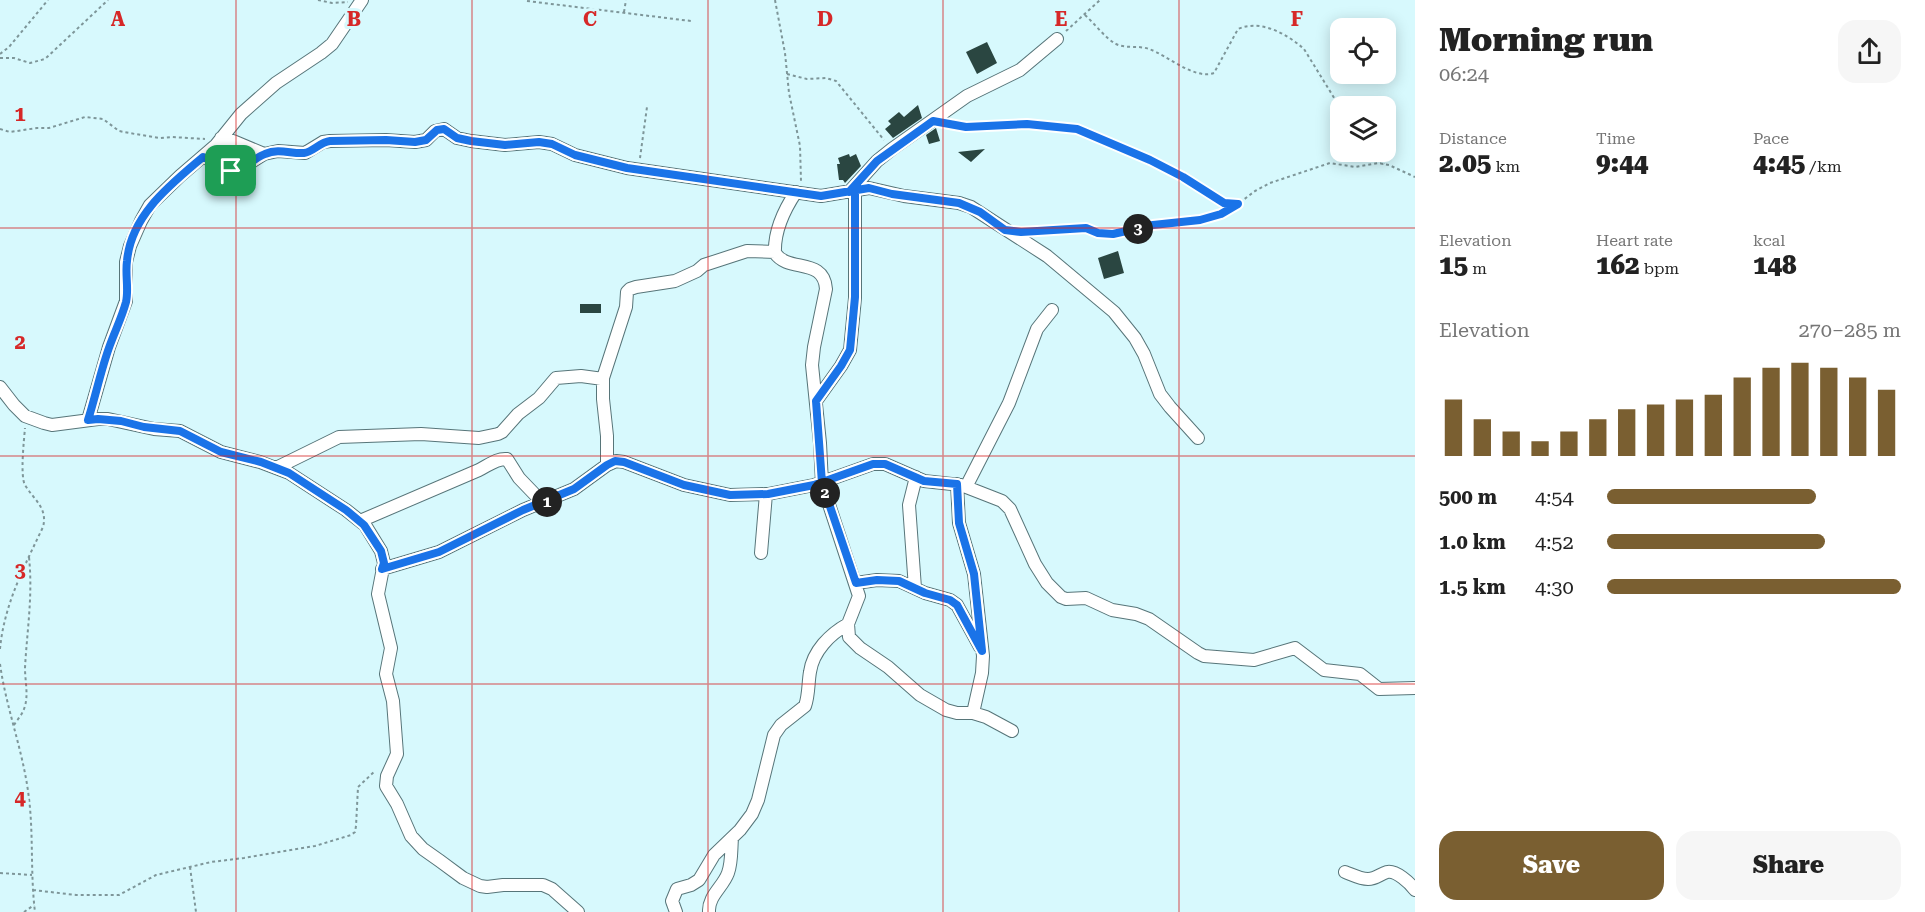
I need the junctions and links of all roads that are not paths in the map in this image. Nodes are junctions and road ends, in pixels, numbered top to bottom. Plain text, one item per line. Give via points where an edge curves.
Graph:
1 (362, 0) edge
2 (1057, 39) road end
3 (221, 138) junction
4 (264, 154) junction
5 (203, 157) junction
6 (852, 191) junction
7 (798, 192) junction
8 (775, 252) junction
9 (1052, 310) dead end
10 (603, 379) junction
11 (0, 387) edge
12 (816, 401) junction
13 (88, 420) junction
14 (1198, 438) dead end
15 (607, 465) junction
16 (276, 468) junction
17 (916, 477) junction
18 (822, 483) junction
19 (961, 486) junction
20 (766, 494) junction
21 (543, 503) junction
22 (360, 521) junction
23 (761, 553) dead end
24 (382, 569) junction
25 (856, 583) junction
26 (915, 588) junction
27 (848, 624) junction
28 (982, 651) junction
29 (1415, 688) edge
30 (973, 713) junction
31 (1012, 731) dead end
32 (732, 838) junction
33 (1345, 872) dead end
34 (1415, 890) edge
35 (578, 912) edge
36 (676, 912) edge
37 (709, 912) edge

1 - 3 street via 332,44 276,83
2 - 6 street via 1020,70 976,90 892,149
3 - 4 street
3 - 5 street
4 - 5 street via 235,172
4 - 7 street via 306,153 330,141 415,142 444,129 471,141 552,144 575,155 638,170
5 - 13 street via 150,206 133,238 126,262 126,301
6 - 7 street via 821,196
6 - 12 street via 855,297 850,350
6 - 14 street via 869,188 959,203 1047,256 1114,312 1144,354 1160,394
7 - 8 street via 787,205
8 - 10 street via 747,251 704,265 675,281 630,289
8 - 12 street via 783,260 821,273 826,281 812,364
9 - 19 street via 1036,329 1009,403
10 - 15 street
10 - 16 street via 556,378 498,434 479,438 421,434 339,437
11 - 13 street via 25,416 52,425
12 - 18 street
13 - 16 street via 180,431 221,452
15 - 20 street via 624,462 684,485 730,495
15 - 21 street via 574,489
16 - 22 street
17 - 18 street via 885,464 873,464
17 - 19 street
17 - 26 street via 909,505
18 - 20 street
18 - 25 street
19 - 28 street via 959,523 974,574
19 - 29 street via 1002,501 1010,509 1035,564 1061,597 1086,598 1112,610 1149,619 1204,656 1254,660 1295,648 1324,670 1359,674 1379,689
20 - 23 street
21 - 22 street via 504,459
21 - 24 street via 439,552
22 - 24 street via 381,551
24 - 35 street via 378,594 391,648 386,674 393,701 397,754 386,786 411,836 463,878 480,886 543,885
25 - 26 street via 899,581
25 - 27 street via 859,596
26 - 28 street via 957,605
27 - 30 street via 853,642 920,695 952,712
27 - 32 street via 812,660 806,705 774,735 758,800
28 - 30 street via 982,673
30 - 31 street
32 - 36 street via 714,855 696,883 676,889 672,901
32 - 37 street via 728,874 710,900
33 - 34 street via 1370,879 1393,873

